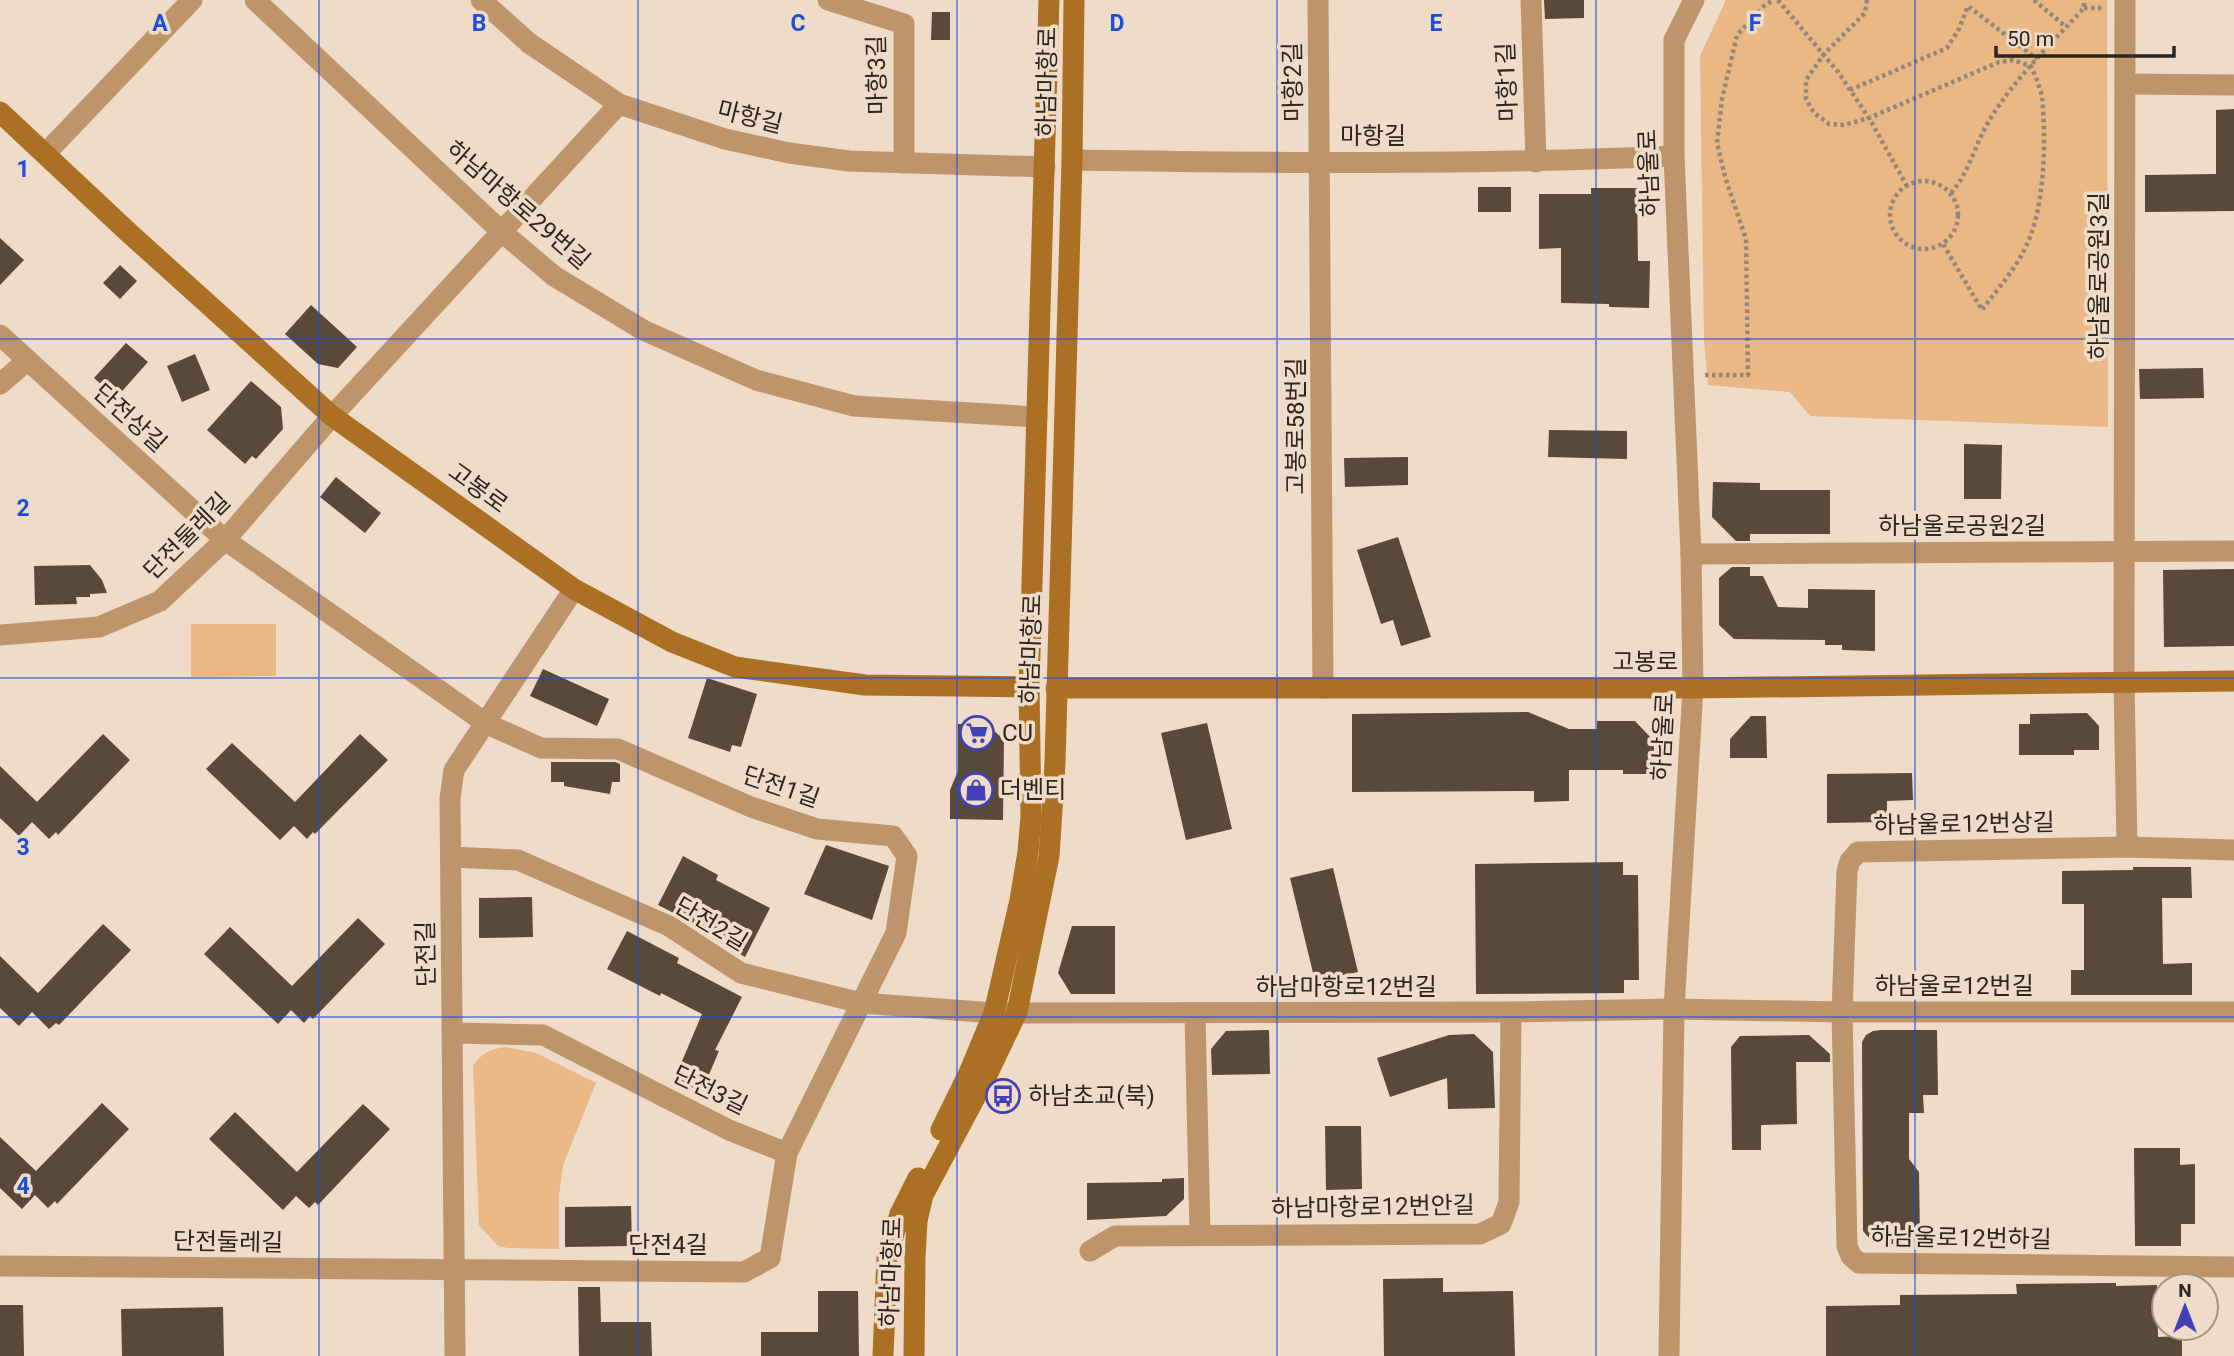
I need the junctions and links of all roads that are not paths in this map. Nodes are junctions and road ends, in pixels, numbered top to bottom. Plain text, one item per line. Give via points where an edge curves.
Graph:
1 (192, 0) edge
2 (256, 0) edge
3 (481, 0) edge
4 (828, 0) edge
5 (1049, 0) edge
6 (1074, 0) edge
7 (1318, 0) edge
8 (1531, 0) edge
9 (1694, 0) edge
10 (2125, 0) edge
11 (2125, 83) junction
12 (2234, 86) edge
13 (619, 104) junction
14 (0, 111) edge
15 (46, 153) junction
16 (1674, 156) junction
17 (1072, 160) junction
18 (1536, 162) junction
19 (904, 163) junction
20 (1320, 163) junction
21 (1045, 167) junction
22 (502, 232) junction
23 (0, 335) edge
24 (28, 360) junction
25 (0, 384) edge
26 (332, 416) junction
27 (1037, 417) junction
28 (225, 540) junction
29 (2234, 551) edge
30 (2125, 552) junction
31 (1691, 554) junction
32 (574, 589) junction
33 (0, 635) edge
34 (2234, 681) edge
35 (2124, 682) junction
36 (1029, 687) junction
37 (1056, 688) junction
38 (1324, 688) junction
39 (1693, 688) junction
40 (486, 724) junction
41 (2127, 847) junction
42 (2234, 850) edge
43 (452, 857) junction
44 (861, 1003) junction
45 (1674, 1009) junction
46 (1017, 1012) junction
47 (1511, 1012) junction
48 (1842, 1012) junction
49 (2234, 1012) edge
50 (995, 1013) junction
51 (1195, 1014) junction
52 (453, 1033) junction
53 (787, 1153) junction
54 (1200, 1235) junction
55 (1090, 1251) dead end
56 (0, 1266) edge
57 (2234, 1267) edge
58 (455, 1270) junction
59 (455, 1356) edge
60 (883, 1356) edge
61 (914, 1356) edge
62 (1669, 1356) edge

1 - 15 street
2 - 22 street, 하남마항로29번길
3 - 13 street, 마항길 via 529,43
4 - 19 street, 마항3길 via 904,24
5 - 21 street, 하남마항로
6 - 17 street, 하남마항로
7 - 20 street, 마항2길
8 - 18 street, 마항1길
9 - 16 street, 하남울로 via 1674,40
10 - 11 street, 하남울로공원3길
11 - 12 street
11 - 30 street, 하남울로공원3길
13 - 19 street, 마항길 via 725,139 789,153
13 - 22 street, 단전둘레길
14 - 15 street, 고봉로
15 - 26 street, 고봉로
16 - 18 street, 마항길
16 - 31 street, 하남울로
17 - 20 street, 마항길
17 - 21 street
17 - 37 street, 하남마항로
18 - 20 street, 마항길
19 - 21 street, 마항길
20 - 38 street, 고봉로58번길
21 - 27 street, 하남마항로
22 - 26 street, 단전둘레길
22 - 27 street, 하남마항로29번길 via 554,276 643,330 756,380 853,405
23 - 24 street, 단전상길
24 - 25 street
24 - 28 street, 단전상길
26 - 28 street, 단전둘레길
26 - 32 street, 고봉로
27 - 36 street, 하남마항로
28 - 33 street, 단전둘레길 via 160,601 99,627
28 - 40 street, 단전상길
29 - 30 street, 하남울로공원2길
30 - 31 street, 하남울로공원2길
30 - 35 street, 하남울로공원3길
31 - 39 street, 하남울로
32 - 36 street, 고봉로 via 672,642 735,667 864,685
32 - 40 street, 단전길
34 - 35 street, 고봉로
35 - 39 street, 고봉로
35 - 41 street, 하남울로공원3길
36 - 37 street
36 - 50 street, 하남마항로 via 1028,852
37 - 38 street, 고봉로
37 - 46 street, 하남마항로 via 1049,856
38 - 39 street, 고봉로
39 - 45 street, 하남울로
40 - 43 street, 단전길 via 454,770
40 - 44 street, 단전1길 via 541,748 618,749 751,807 817,829 894,836 907,856 896,933
41 - 42 street, 하남울로12번상길
41 - 48 street, 하남울로12번상길 via 1858,852 1847,872
43 - 44 street, 단전2길 via 518,860 669,926 741,973
43 - 52 street, 단전길
44 - 50 street, 단전2길
44 - 53 street
45 - 47 street, 하남마항로12번길
45 - 48 street, 하남울로12번길
45 - 62 street, 하남울로
46 - 50 street, 단전2길
46 - 51 street, 하남마항로12번길
46 - 61 street, 하남마항로 via 923,1195 917,1221
47 - 51 street, 하남마항로12번길
47 - 54 street, 하남마항로12번안길 via 1509,1202 1501,1224 1480,1234
48 - 49 street, 하남울로12번길
48 - 57 street, 하남울로12번하길 via 1847,1247 1859,1263
50 - 60 street, 하남마항로 via 900,1214 887,1257
51 - 54 street
52 - 53 street, 단전3길 via 543,1035 729,1130
52 - 58 street, 단전길
53 - 58 street, 단전4길 via 770,1258 744,1272
54 - 55 street, 하남마항로12번안길 via 1115,1236
56 - 58 street, 단전둘레길
58 - 59 street, 단전길

